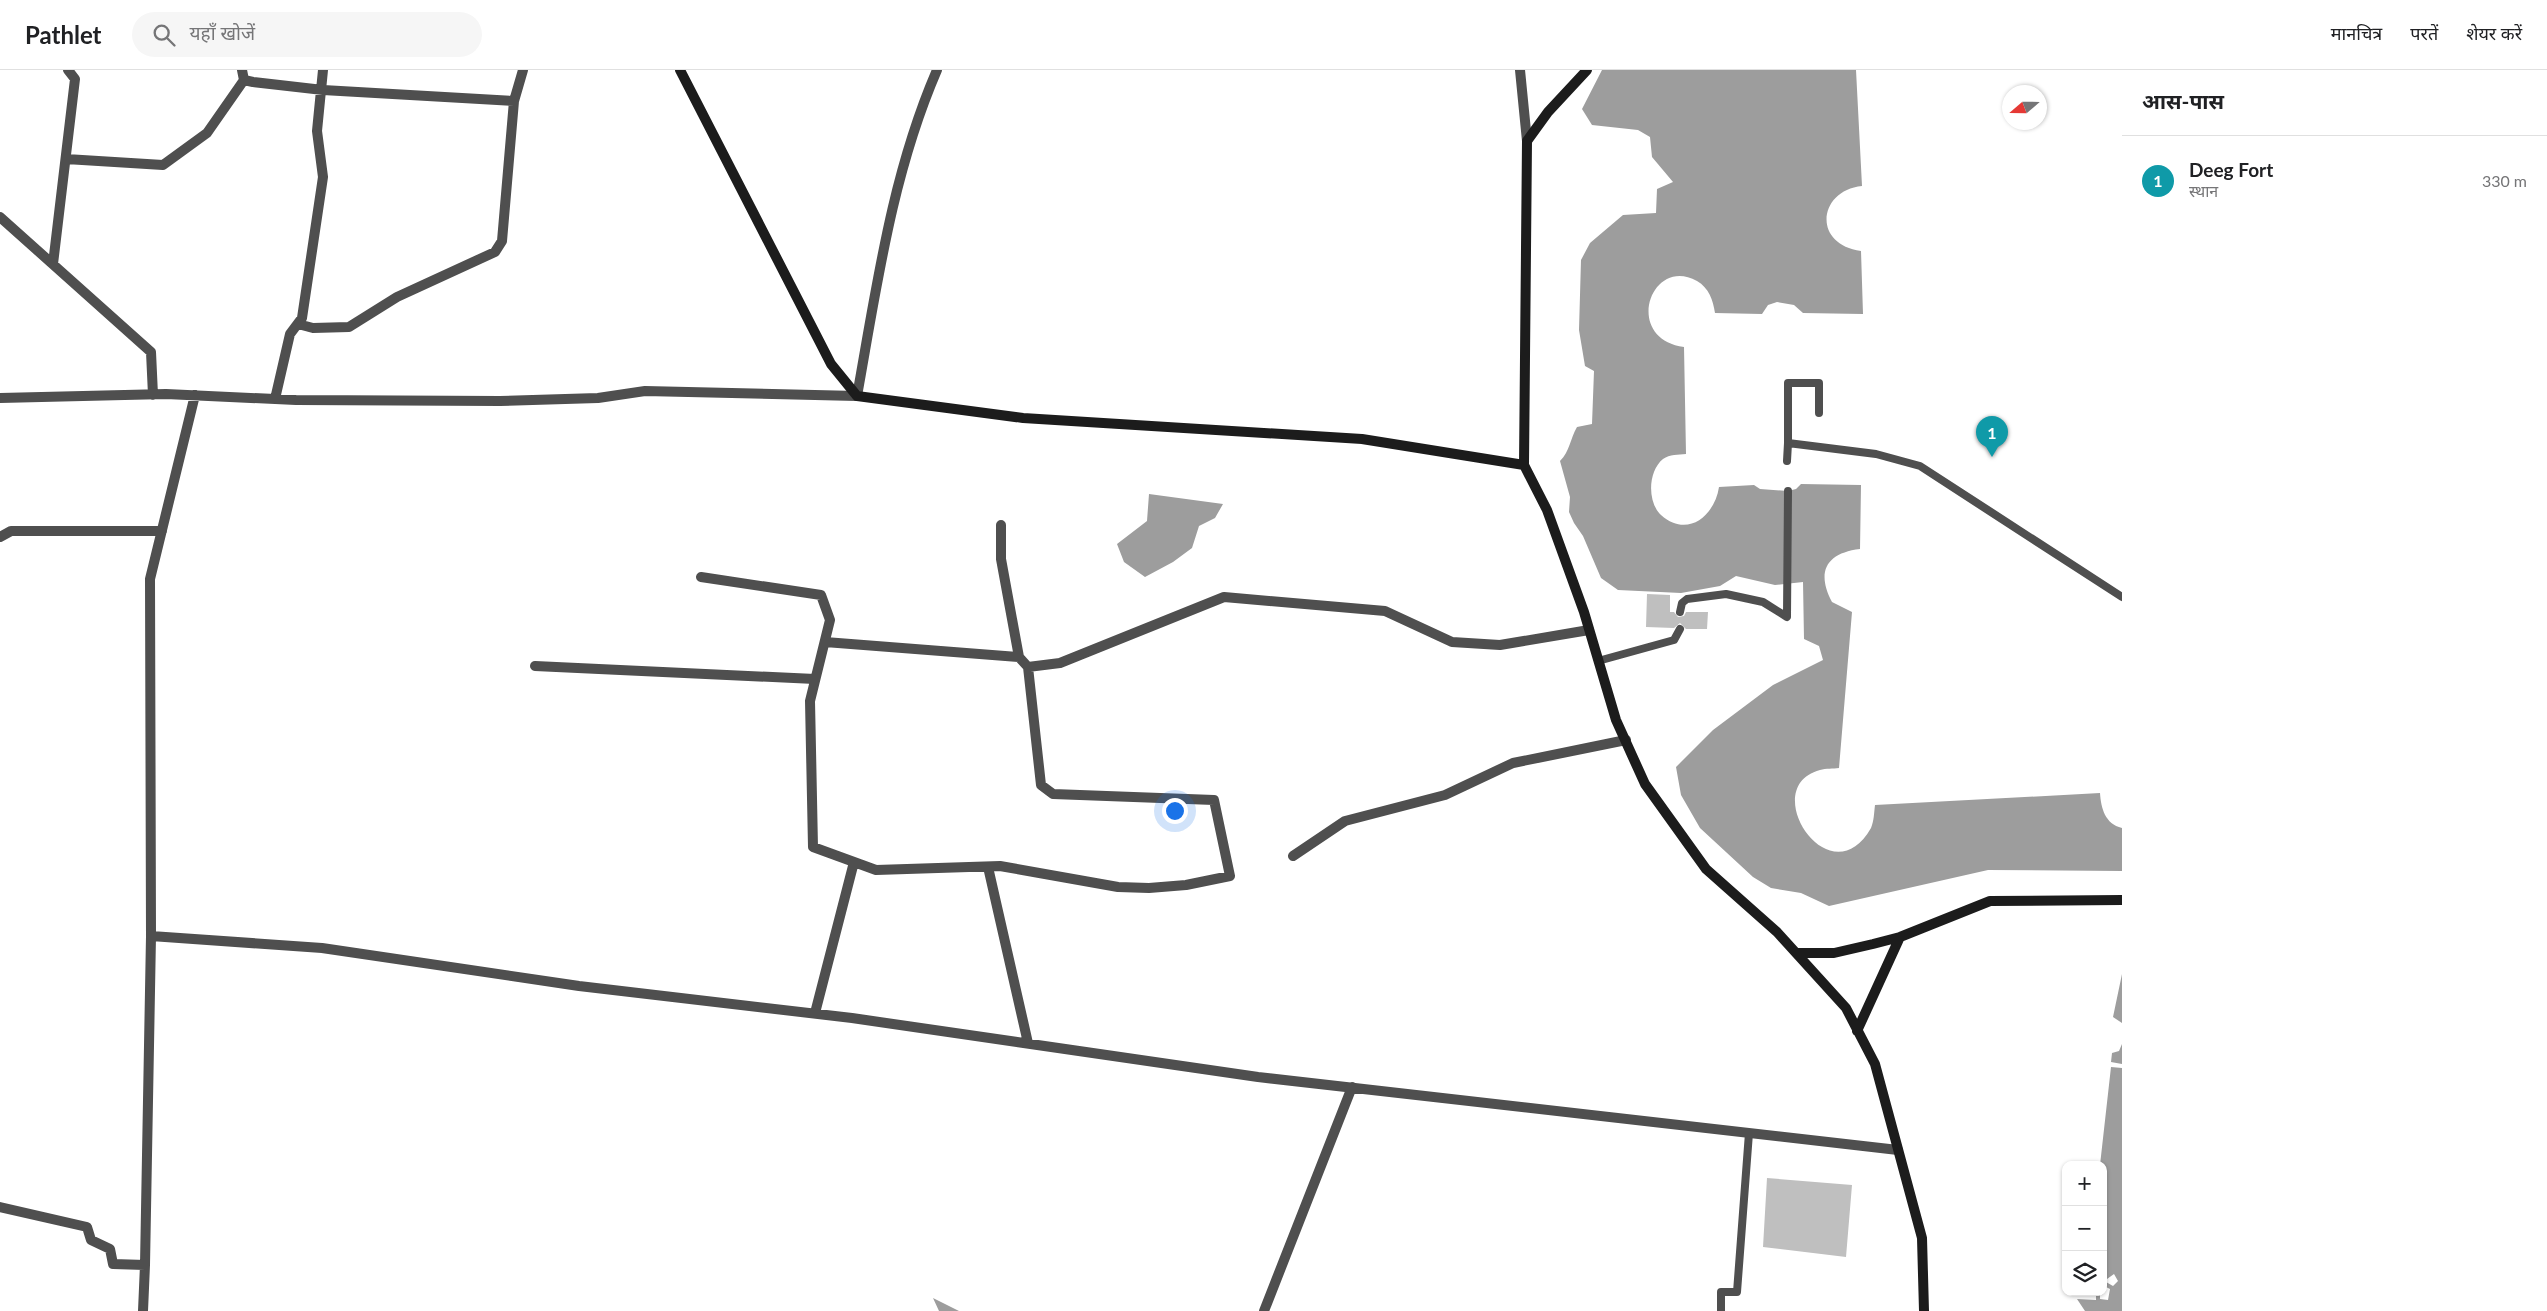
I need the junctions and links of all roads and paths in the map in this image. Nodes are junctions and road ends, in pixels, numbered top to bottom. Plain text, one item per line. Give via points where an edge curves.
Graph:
1 (68, 70) edge
2 (323, 70) edge
3 (522, 70) edge
4 (680, 70) edge
5 (937, 70) edge
6 (1520, 70) edge
7 (1587, 70) edge
8 (243, 75) edge
9 (323, 90) junction
10 (514, 101) junction
11 (1527, 141) junction
12 (66, 159) junction
13 (0, 217) edge
14 (53, 264) junction
15 (298, 324) junction
16 (153, 394) junction
17 (195, 395) junction
18 (857, 396) junction
19 (0, 398) edge
20 (275, 399) junction
21 (1819, 413) dead end
22 (1788, 443) junction
23 (1787, 461) dead end
24 (1524, 465) junction
25 (1788, 494) dead end
26 (1001, 525) dead end
27 (162, 531) junction
28 (0, 536) edge
29 (701, 577) dead end
30 (2122, 597) edge
31 (1680, 612) dead end
32 (1680, 628) dead end
33 (1589, 630) junction
34 (824, 642) junction
35 (1019, 657) junction
36 (1598, 661) junction
37 (535, 666) dead end
38 (1028, 667) junction
39 (816, 679) junction
40 (1626, 740) junction
41 (1293, 856) dead end
42 (854, 862) junction
43 (988, 867) junction
44 (2122, 900) edge
45 (151, 936) junction
46 (1900, 936) junction
47 (1796, 954) junction
48 (815, 1013) junction
49 (1858, 1031) junction
50 (1028, 1043) junction
51 (1352, 1087) junction
52 (1749, 1133) junction
53 (1898, 1150) junction
54 (0, 1207) edge
55 (145, 1266) junction
56 (143, 1311) edge
57 (1264, 1311) edge
58 (1721, 1311) edge
59 (1924, 1311) edge

1 - 12 street via 75,79
2 - 9 street
3 - 10 street
4 - 18 main road via 831,364
5 - 18 street via 921,105 892,202
6 - 11 street
7 - 11 main road via 1548,112
8 - 9 street
8 - 12 street via 206,134 163,165
9 - 10 street
9 - 15 street via 317,131 323,177 302,318
10 - 15 street via 502,241 495,252 396,297 349,327 313,328
11 - 24 main road
12 - 14 street
13 - 14 street
14 - 16 street via 151,352
15 - 20 street via 290,334
16 - 17 street
16 - 19 street
17 - 20 street
17 - 27 street
18 - 20 street via 645,391 598,398 500,401
18 - 24 main road via 1023,418 1362,439
21 - 22 lane via 1819,383 1788,383
22 - 23 lane
22 - 30 lane via 1876,454 1920,466
24 - 33 main road via 1546,510
25 - 31 lane via 1787,617 1763,602 1726,594 1687,599
26 - 35 street via 1001,559
27 - 28 street via 12,531
27 - 45 street via 150,579
29 - 34 street via 821,595 830,620
32 - 36 lane via 1674,640
33 - 36 main road
33 - 38 street via 1500,645 1452,642 1384,611 1224,597 1060,662
34 - 35 street
34 - 39 street
35 - 38 street
36 - 40 main road via 1616,720
37 - 39 street
38 - 43 street via 1041,785 1053,794 1214,800 1230,876 1149,888 1118,886 1000,866
39 - 42 street via 810,701 814,847
40 - 41 street via 1514,763 1445,795 1345,821
40 - 47 main road via 1645,784 1706,869 1777,932
42 - 43 street via 876,870
42 - 48 street
43 - 50 street
44 - 46 main road via 1990,901
45 - 48 street via 322,948 579,986
45 - 55 street
46 - 47 main road via 1834,954
46 - 49 main road
47 - 49 main road via 1846,1008
48 - 50 street
49 - 53 main road via 1875,1064
50 - 51 street via 1258,1077
51 - 52 street
51 - 57 street
52 - 53 street
52 - 58 lane via 1737,1292 1721,1292
53 - 59 main road via 1922,1238
54 - 55 street via 87,1227 91,1240 110,1249 113,1264
55 - 56 street

